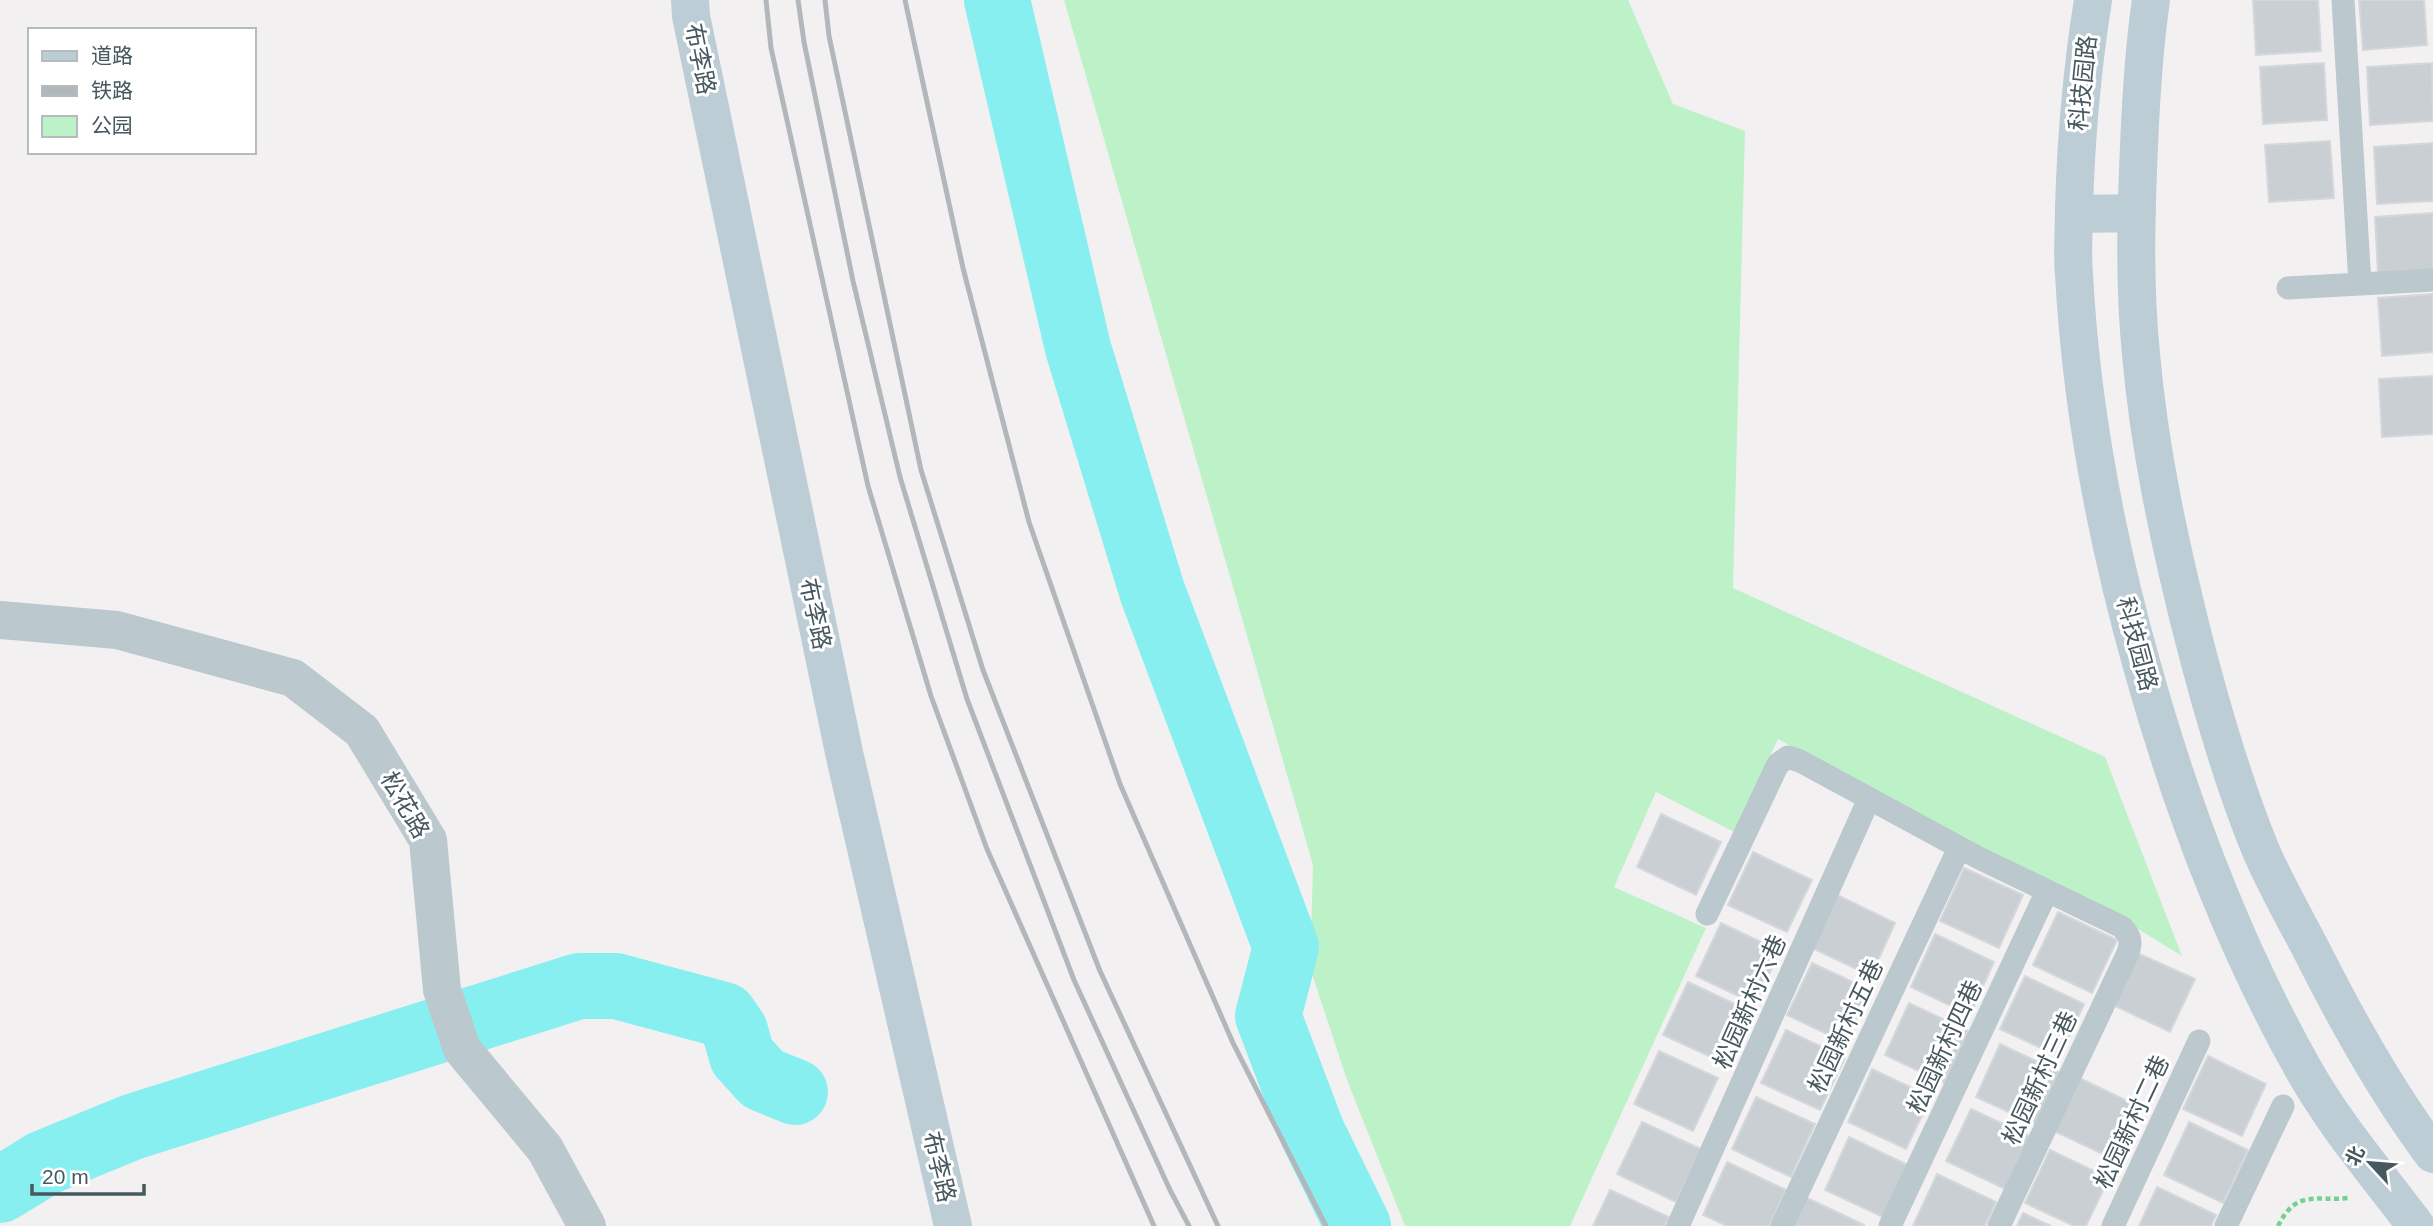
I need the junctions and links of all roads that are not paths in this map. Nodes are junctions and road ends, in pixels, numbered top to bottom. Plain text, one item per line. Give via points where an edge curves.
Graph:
1 (690, 0) edge
2 (2093, 0) edge
3 (2151, 0) edge
4 (2343, 0) edge
5 (2074, 214) junction
6 (2137, 214) junction
7 (2433, 279) edge
8 (2360, 284) junction
9 (2288, 288) dead end
10 (0, 620) edge
11 (1869, 799) junction
12 (1959, 848) junction
13 (2047, 891) junction
14 (1707, 914) dead end
15 (2199, 1041) dead end
16 (2283, 1106) dead end
17 (2433, 1154) edge
18 (587, 1226) edge
19 (953, 1226) edge
20 (1678, 1226) edge
21 (1782, 1226) edge
22 (1890, 1226) edge
23 (1999, 1226) edge
24 (2113, 1226) edge
25 (2226, 1226) edge
26 (2416, 1226) edge

1 - 19 main road, 布李路 via 845,757
2 - 5 main road, 科技园路 via 2079,105
3 - 6 main road
4 - 8 lane
5 - 6 main road
5 - 26 main road, 科技园路 via 2073,272 2093,454 2119,579 2171,763 2216,884 2282,1030 2330,1111
6 - 17 main road via 2141,353 2154,456 2180,586 2229,765 2260,849 2332,989 2403,1113
7 - 8 lane
8 - 9 lane
10 - 18 street, 松花路 via 117,630 293,678 362,731 428,840 442,990 462,1049 545,1149
11 - 12 lane
11 - 14 lane via 1800,761 1788,758 1779,764
11 - 20 lane, 松园新村六巷
12 - 13 lane
12 - 21 lane, 松园新村五巷
13 - 22 lane, 松园新村四巷
13 - 23 lane, 松园新村三巷 via 2122,927 2131,943
15 - 24 lane, 松园新村二巷
16 - 25 lane

